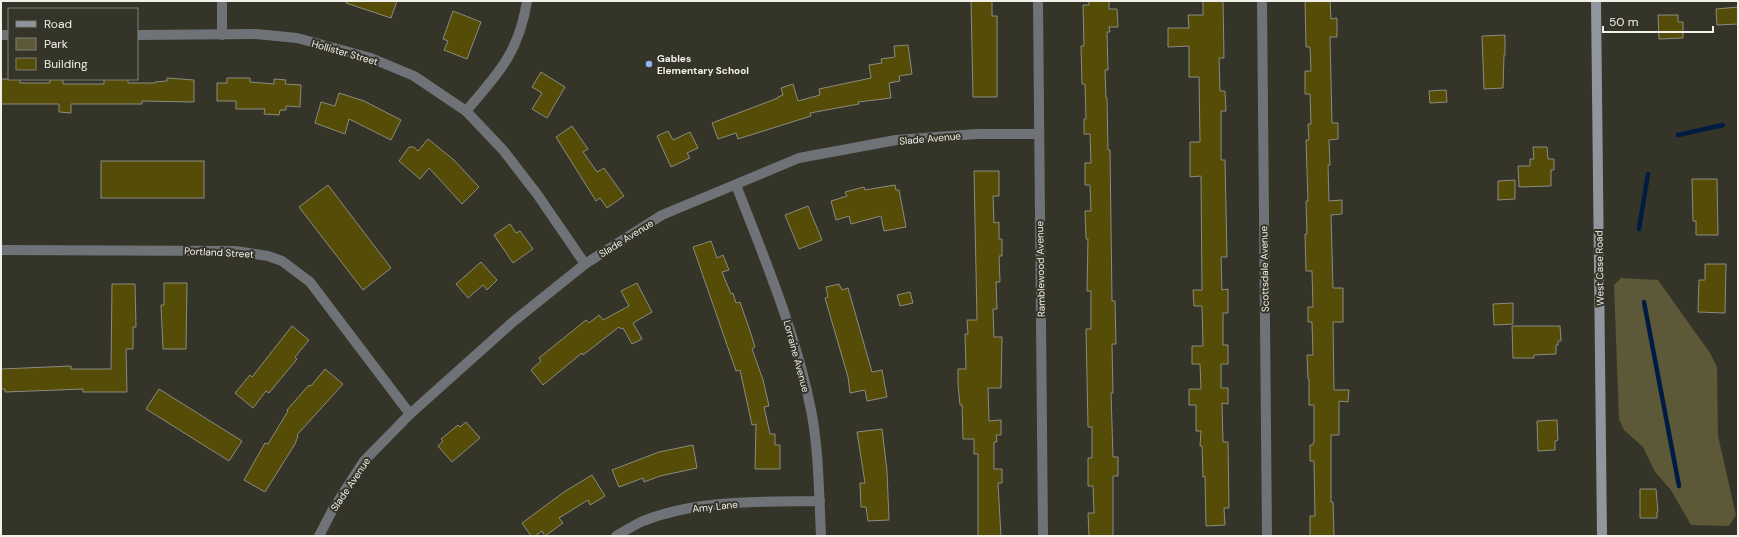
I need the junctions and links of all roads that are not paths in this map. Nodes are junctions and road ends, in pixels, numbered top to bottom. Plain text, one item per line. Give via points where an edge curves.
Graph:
1 (222, 1) edge
2 (527, 1) edge
3 (1038, 1) edge
4 (1262, 1) edge
5 (1596, 1) edge
6 (138, 35) edge
7 (222, 35) junction
8 (466, 111) junction
9 (1038, 134) junction
10 (736, 185) junction
11 (1, 250) edge
12 (585, 264) junction
13 (410, 414) junction
14 (820, 501) junction
15 (319, 536) edge
16 (616, 536) edge
17 (821, 536) edge
18 (1044, 536) edge
19 (1267, 536) edge
20 (1602, 536) edge

1 - 7 street
2 - 8 street via 516,42 501,71
3 - 9 street, Ramblewood Avenue
4 - 19 street, Scottsdale Avenue
5 - 20 main road, West Case Road
6 - 7 street, Hollister Street
7 - 8 street, Hollister Street via 256,34 297,38 371,58 414,76
8 - 12 street, Hollister Street via 528,181
9 - 10 street, Slade Avenue via 977,134 896,140 799,158
9 - 18 street, Ramblewood Avenue
10 - 12 street, Slade Avenue via 662,215
10 - 14 street, Lorraine Avenue via 771,274 804,381 813,424
11 - 13 street, Portland Street via 235,251 282,261 310,282
12 - 13 street, Slade Avenue via 514,321
13 - 15 street, Slade Avenue via 364,461
14 - 16 street, Amy Lane via 748,502 685,509 643,522
14 - 17 street, Lorraine Avenue

